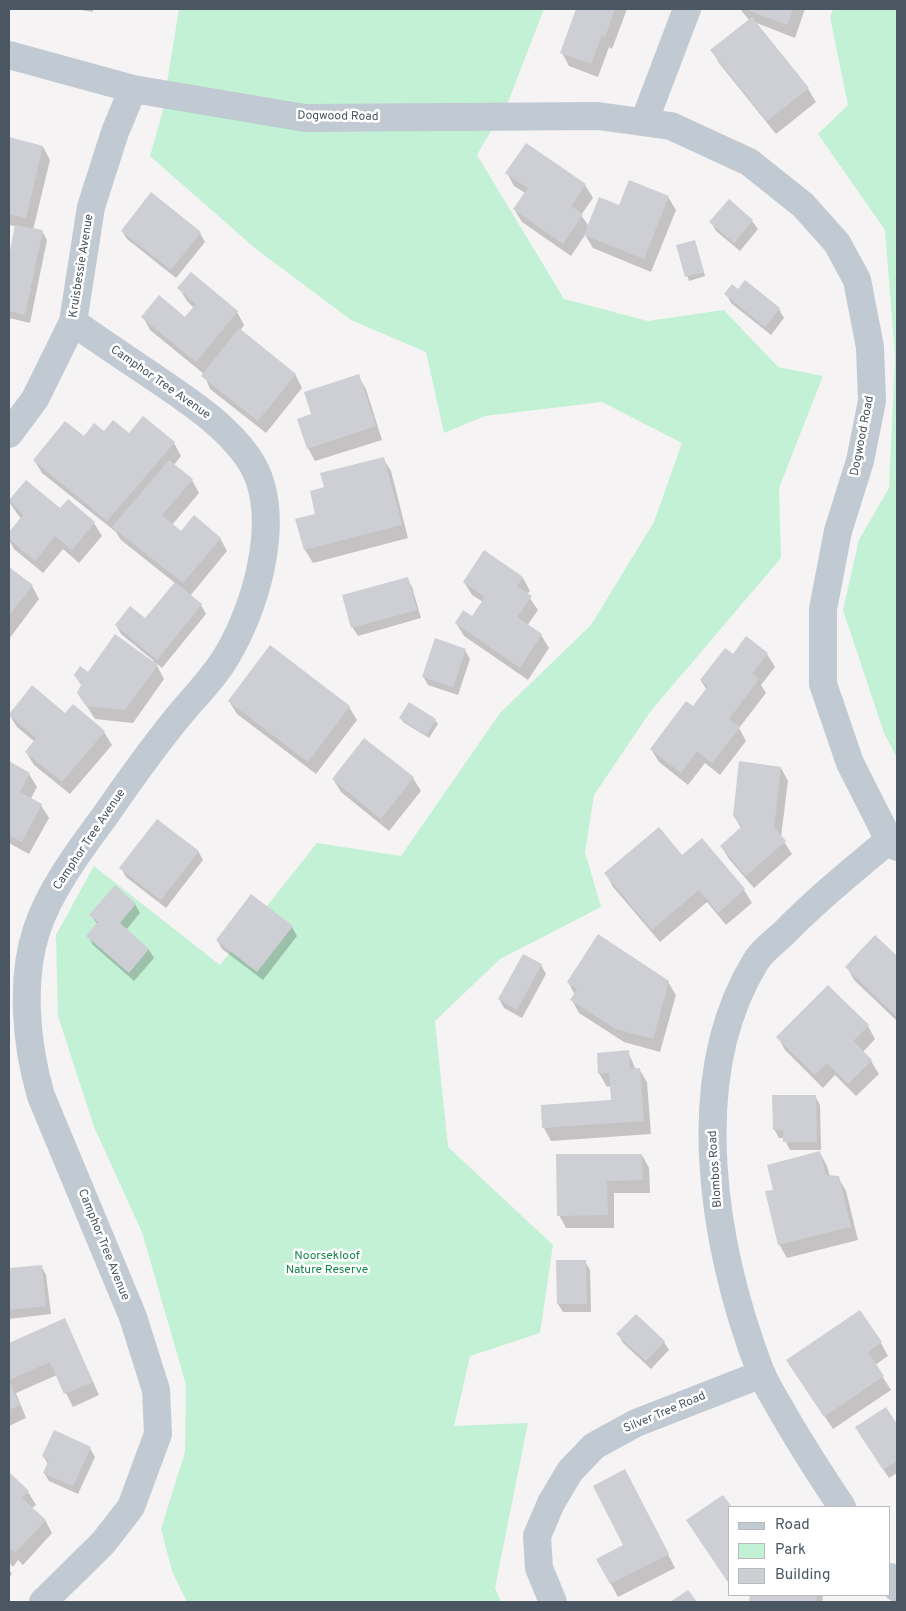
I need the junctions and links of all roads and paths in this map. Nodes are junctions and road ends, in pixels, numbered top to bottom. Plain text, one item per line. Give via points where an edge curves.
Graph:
1 (687, 9) edge
2 (9, 55) edge
3 (133, 89) junction
4 (644, 122) junction
5 (73, 322) junction
6 (9, 434) edge
7 (893, 843) edge
8 (762, 1374) junction
9 (841, 1506) edge
10 (43, 1602) edge
11 (552, 1602) edge

1 - 4 street
2 - 3 street, Dogwood Road
3 - 4 street, Dogwood Road via 304,118 598,116
3 - 5 street, Kruisbessie Avenue via 115,132 91,207
4 - 7 street, Dogwood Road via 671,126 749,162 803,205 837,243 858,280 870,347 872,401 860,461 838,531 823,609 823,684 850,763
5 - 6 street, Kruisbessie Avenue via 35,399
5 - 10 street, Camphor Tree Avenue via 199,408 232,437 249,458 259,482 266,520 258,584 247,618 228,654 157,743 84,844 51,897 37,930 28,970 32,1067 41,1096 133,1317 156,1390 158,1434 131,1506 103,1543
7 - 8 street, Blombos Road via 814,902 757,960 736,1002 721,1045 712,1136 722,1236 739,1305
8 - 9 street, Blombos Road via 805,1453
8 - 11 street, Silver Tree Road via 636,1423 594,1446 570,1471 537,1536 540,1568

